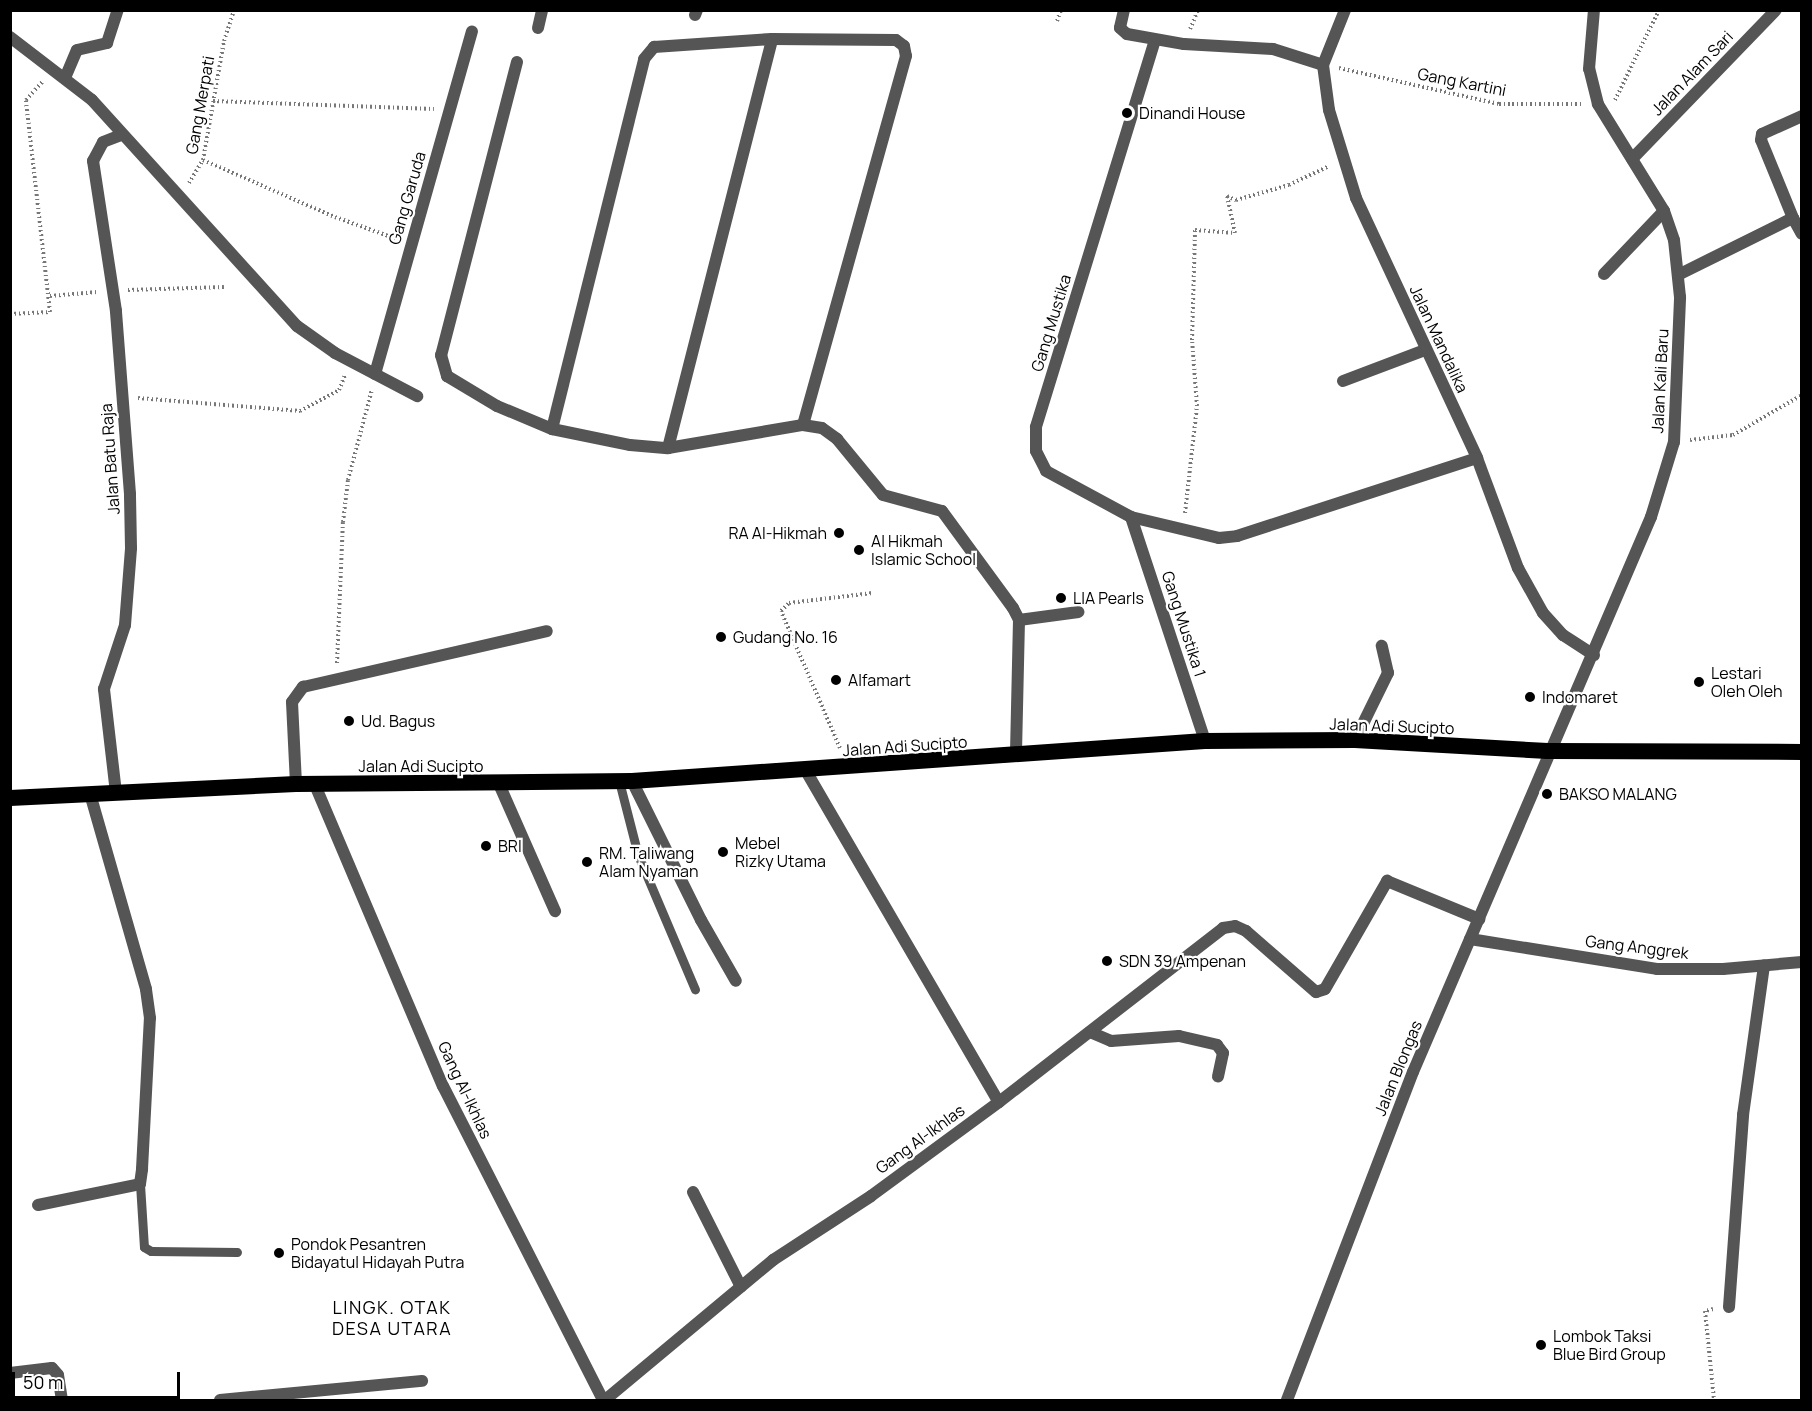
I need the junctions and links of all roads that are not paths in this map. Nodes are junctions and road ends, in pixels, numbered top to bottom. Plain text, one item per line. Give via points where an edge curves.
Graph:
1 (118, 10) edge
2 (542, 10) edge
3 (1124, 10) edge
4 (1346, 10) edge
5 (1594, 10) edge
6 (1776, 10) edge
7 (538, 28) dead end
8 (472, 31) dead end
9 (10, 37) edge
10 (772, 39) junction
11 (1155, 40) junction
12 (517, 62) dead end
13 (1323, 65) junction
14 (65, 78) junction
15 (1802, 116) edge
16 (121, 135) junction
17 (1632, 159) junction
18 (1664, 211) junction
19 (1796, 219) edge
20 (1802, 234) edge
21 (1604, 274) dead end
22 (1680, 274) junction
23 (1425, 350) junction
24 (375, 374) junction
25 (1343, 381) dead end
26 (417, 396) dead end
27 (803, 425) junction
28 (552, 429) junction
29 (668, 448) junction
30 (1477, 458) junction
31 (1131, 517) junction
32 (1078, 612) dead end
33 (1019, 620) junction
34 (547, 631) dead end
35 (1382, 646) dead end
36 (1594, 655) junction
37 (1355, 740) junction
38 (1205, 741) junction
39 (1548, 751) junction
40 (1802, 752) edge
41 (1016, 755) junction
42 (806, 771) junction
43 (626, 781) junction
44 (296, 784) junction
45 (499, 784) junction
46 (315, 785) junction
47 (116, 793) junction
48 (90, 794) junction
49 (10, 798) edge
50 (555, 911) dead end
51 (1479, 919) junction
52 (1470, 939) junction
53 (1802, 962) edge
54 (1764, 965) junction
55 (736, 981) dead end
56 (695, 989) dead end
57 (1090, 1032) junction
58 (1218, 1076) dead end
59 (999, 1102) junction
60 (140, 1185) junction
61 (693, 1191) dead end
62 (38, 1205) dead end
63 (237, 1252) dead end
64 (741, 1287) junction
65 (1729, 1307) road end
66 (10, 1373) edge
67 (422, 1381) dead end
68 (62, 1401) edge
69 (220, 1401) edge
70 (604, 1401) edge
71 (1287, 1401) edge

1 - 14 street via 107,43 78,50
2 - 7 street
3 - 11 street via 1120,28 1127,34
4 - 13 street
5 - 17 street, Jalan Kali Baru via 1589,69 1604,119
6 - 17 street, Jalan Alam Sari
8 - 24 street, Gang Garuda
9 - 14 street
10 - 27 street via 896,40 904,46 906,56
10 - 28 street via 669,44 654,47 644,59
10 - 29 street
11 - 13 street via 1273,49
11 - 31 street, Gang Mustika via 1036,427 1036,451 1046,471
12 - 28 street via 441,355 442,367 447,376 470,391
13 - 23 street, Jalan Mandalika via 1329,110 1343,159
14 - 16 street via 92,100
15 - 19 street via 1762,134 1761,140
16 - 24 street via 297,326
16 - 47 street, Jalan Batu Raja via 103,142 93,161 112,290 131,558 125,625 104,689
17 - 18 street, Jalan Kali Baru
18 - 21 street
18 - 22 street, Jalan Kali Baru
19 - 20 street
19 - 22 street
22 - 36 street, Jalan Kali Baru via 1674,442 1651,517
23 - 25 street
23 - 30 street, Jalan Mandalika
24 - 26 street
27 - 29 street
27 - 33 street via 822,428 837,439 883,495 942,511
28 - 29 street via 594,440
30 - 31 street, Gang Mustika via 1237,536 1219,538 1183,532
30 - 36 street, Jalan Mandalika via 1518,568 1543,613 1563,634
31 - 38 street, Gang Mustika 1
32 - 33 street
33 - 41 street
34 - 44 street via 303,687 292,702
35 - 37 street via 1388,673
36 - 39 street, Jalan Kali Baru
37 - 38 highway, Jalan Adi Sucipto
37 - 39 highway, Jalan Adi Sucipto
38 - 41 highway, Jalan Adi Sucipto
39 - 40 highway, Jalan Adi Sucipto
39 - 51 street, Jalan Blongas
41 - 42 highway, Jalan Adi Sucipto
42 - 43 highway, Jalan Adi Sucipto
42 - 59 street
43 - 45 highway, Jalan Adi Sucipto
43 - 55 street
43 - 56 lane via 638,855
44 - 46 highway, Jalan Adi Sucipto
44 - 47 highway, Jalan Adi Sucipto
45 - 46 highway, Jalan Adi Sucipto
45 - 50 street
46 - 70 street, Gang Al-Ikhlas via 442,1086
47 - 48 highway, Jalan Adi Sucipto
48 - 49 highway, Jalan Adi Sucipto
48 - 60 street via 146,989 150,1018
51 - 52 street, Jalan Blongas
51 - 57 street, Gang Al-Ikhlas via 1387,881 1325,989 1316,992 1246,931 1235,926 1223,928
52 - 54 street, Gang Anggrek via 1657,969 1696,971
52 - 71 street, Jalan Blongas via 1413,1072
53 - 54 street, Gang Anggrek
54 - 65 street via 1743,1114
57 - 58 street via 1111,1041 1179,1036 1217,1045 1224,1053
57 - 59 street, Gang Al-Ikhlas
59 - 64 street, Gang Al-Ikhlas via 871,1196 787,1250
60 - 62 street
60 - 63 lane via 144,1247 151,1251
61 - 64 street
64 - 70 street, Gang Al-Ikhlas
66 - 68 street via 52,1368 58,1375
67 - 69 street

